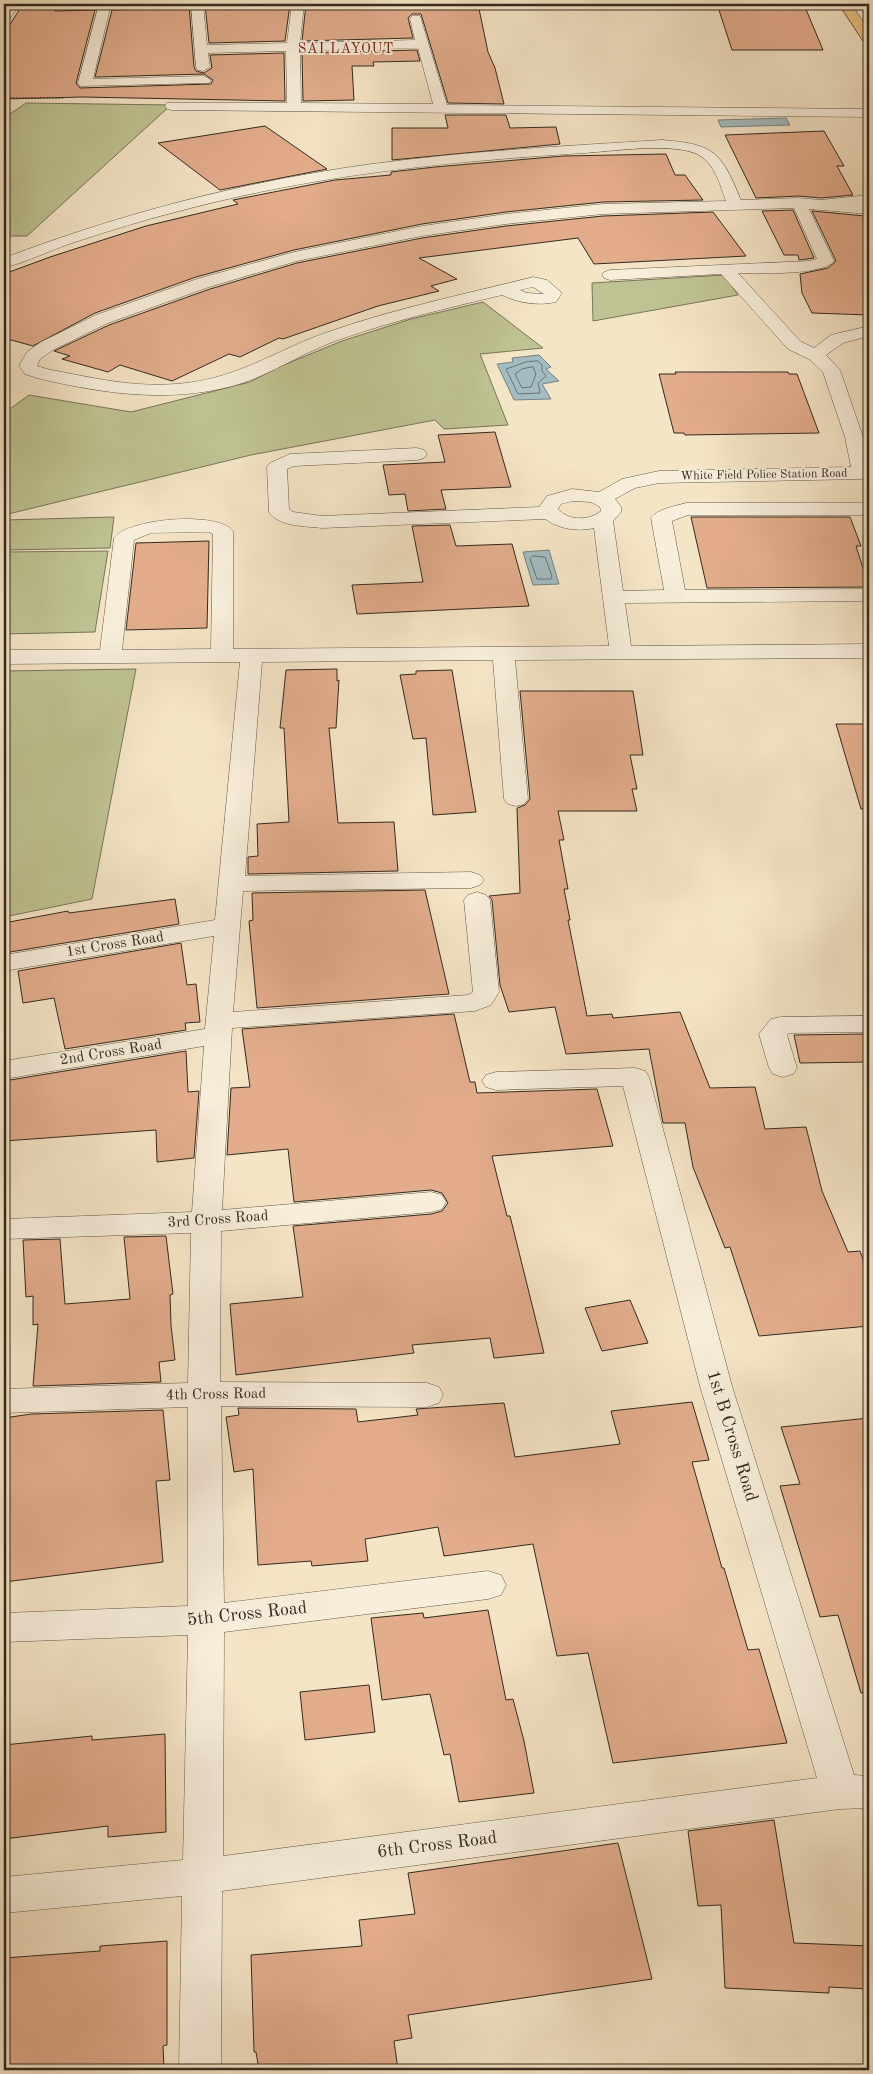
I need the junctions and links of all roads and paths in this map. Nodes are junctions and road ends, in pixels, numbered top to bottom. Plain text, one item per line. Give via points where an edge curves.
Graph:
1 (14, 4) edge
2 (105, 4) edge
3 (197, 4) edge
4 (298, 4) edge
5 (845, 4) edge
6 (4, 18) edge
7 (416, 19) dead end
8 (869, 39) edge
9 (423, 44) junction
10 (293, 47) junction
11 (202, 49) junction
12 (204, 80) junction
13 (172, 106) dead end
14 (203, 106) junction
15 (294, 107) junction
16 (441, 108) junction
17 (869, 113) edge
18 (869, 200) edge
19 (798, 203) junction
20 (736, 204) junction
21 (821, 205) junction
22 (869, 209) edge
23 (4, 263) edge
24 (725, 269) junction
25 (610, 275) dead end
26 (504, 289) dead end
27 (869, 331) edge
28 (815, 356) junction
29 (417, 454) dead end
30 (862, 473) junction
31 (717, 498) dead end
32 (869, 503) edge
33 (602, 509) junction
34 (550, 513) junction
35 (869, 595) edge
36 (676, 596) junction
37 (614, 597) junction
38 (869, 650) edge
39 (621, 652) junction
40 (503, 653) junction
41 (237, 655) junction
42 (110, 656) junction
43 (4, 657) edge
44 (516, 799) dead end
45 (230, 884) junction
46 (227, 926) junction
47 (4, 963) edge
48 (869, 1024) edge
49 (219, 1028) junction
50 (783, 1068) dead end
51 (4, 1070) edge
52 (496, 1081) dead end
53 (431, 1202) dead end
54 (206, 1222) junction
55 (4, 1229) edge
56 (204, 1394) junction
57 (428, 1395) dead end
58 (4, 1401) edge
59 (488, 1585) dead end
60 (206, 1620) junction
61 (4, 1627) edge
62 (854, 1792) edge
63 (202, 1876) junction
64 (4, 1895) edge
65 (200, 2070) edge

1 - 6 street
2 - 12 street via 85,83
3 - 11 street
4 - 10 street
5 - 8 main road
7 - 9 street
9 - 10 street
9 - 16 street
10 - 11 street
10 - 15 street
11 - 12 street
12 - 14 street
13 - 14 street
14 - 15 street
15 - 16 street
16 - 17 street
18 - 21 street
19 - 20 street
19 - 21 street
19 - 24 street via 826,261 811,266
20 - 23 street via 713,157 686,145 495,155 412,164 265,187 111,225
20 - 26 street via 603,209 506,219 422,231 294,257 203,282 102,319 47,346 33,356 28,366 43,374 118,389 184,389 218,384 249,374 315,342 372,322
21 - 22 street
24 - 25 street
24 - 28 street, White Field Police Station Road via 794,345
27 - 28 street via 837,339
28 - 30 street, White Field Police Station Road via 831,370 854,437
29 - 34 street via 290,460 277,467 279,512 288,517 322,522
30 - 32 street
30 - 33 street, White Field Police Station Road via 659,477 629,483
31 - 32 street
32 - 36 street via 686,509 661,518
33 - 34 street via 594,522 563,521
33 - 34 street via 582,495 562,497 550,504
33 - 37 street
35 - 36 street
36 - 37 street
37 - 39 street
38 - 39 street
39 - 40 street
40 - 41 street
40 - 44 street
41 - 42 street
41 - 42 street via 223,531 212,526 150,527 124,538
41 - 45 street
42 - 43 street
45 - 46 street
45 - 49 street, 2nd Cross Road via 474,890 486,992 475,1003
46 - 47 street, 1st Cross Road
46 - 49 street
48 - 50 street via 781,1025 773,1034
49 - 51 street, 2nd Cross Road
49 - 54 street
52 - 62 street, 1st B Cross Road via 635,1077 716,1386
53 - 54 street, 3rd Cross Road
54 - 55 street, 3rd Cross Road
54 - 56 street
56 - 57 street, 4th Cross Road
56 - 58 street, 4th Cross Road
56 - 60 street
59 - 60 street, 5th Cross Road
60 - 61 street, 5th Cross Road
60 - 63 street
62 - 63 street, 6th Cross Road
63 - 64 street, 6th Cross Road
63 - 65 street

